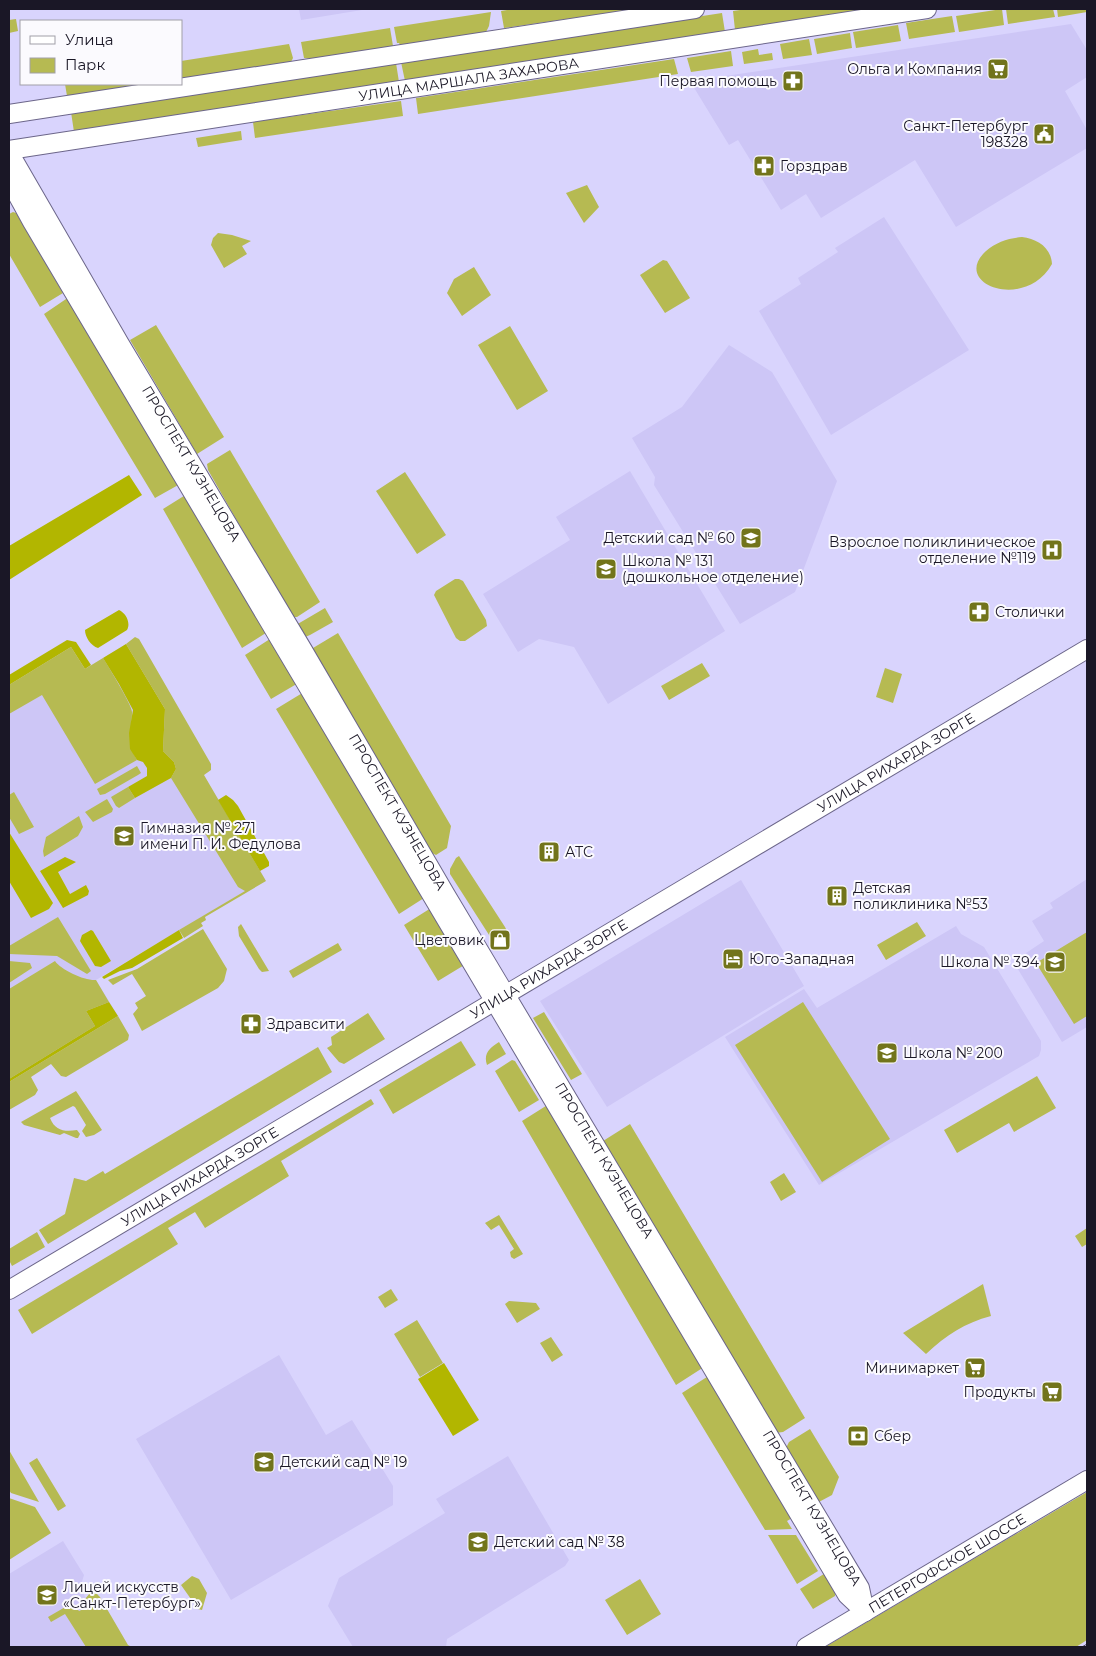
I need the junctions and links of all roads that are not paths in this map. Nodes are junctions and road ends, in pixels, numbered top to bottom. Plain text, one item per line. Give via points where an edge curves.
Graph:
1 (695, 9) edge
2 (927, 9) edge
3 (9, 114) edge
4 (9, 151) edge
5 (9, 180) edge
6 (1087, 649) edge
7 (500, 997) junction
8 (9, 1290) edge
9 (1087, 1480) edge
10 (865, 1612) junction
11 (806, 1647) edge

1 - 3 street
2 - 4 street, УЛИЦА МАРШАЛА ЗАХАРОВА
4 - 7 street, ПРОСПЕКТ КУЗНЕЦОВА
5 - 7 street, ПРОСПЕКТ КУЗНЕЦОВА
6 - 7 street, УЛИЦА РИХАРДА ЗОРГЕ
7 - 8 street, УЛИЦА РИХАРДА ЗОРГЕ
7 - 10 street, ПРОСПЕКТ КУЗНЕЦОВА via 847,1595
9 - 10 street, ПЕТЕРГОФСКОЕ ШОССЕ
10 - 11 street, ПЕТЕРГОФСКОЕ ШОССЕ

